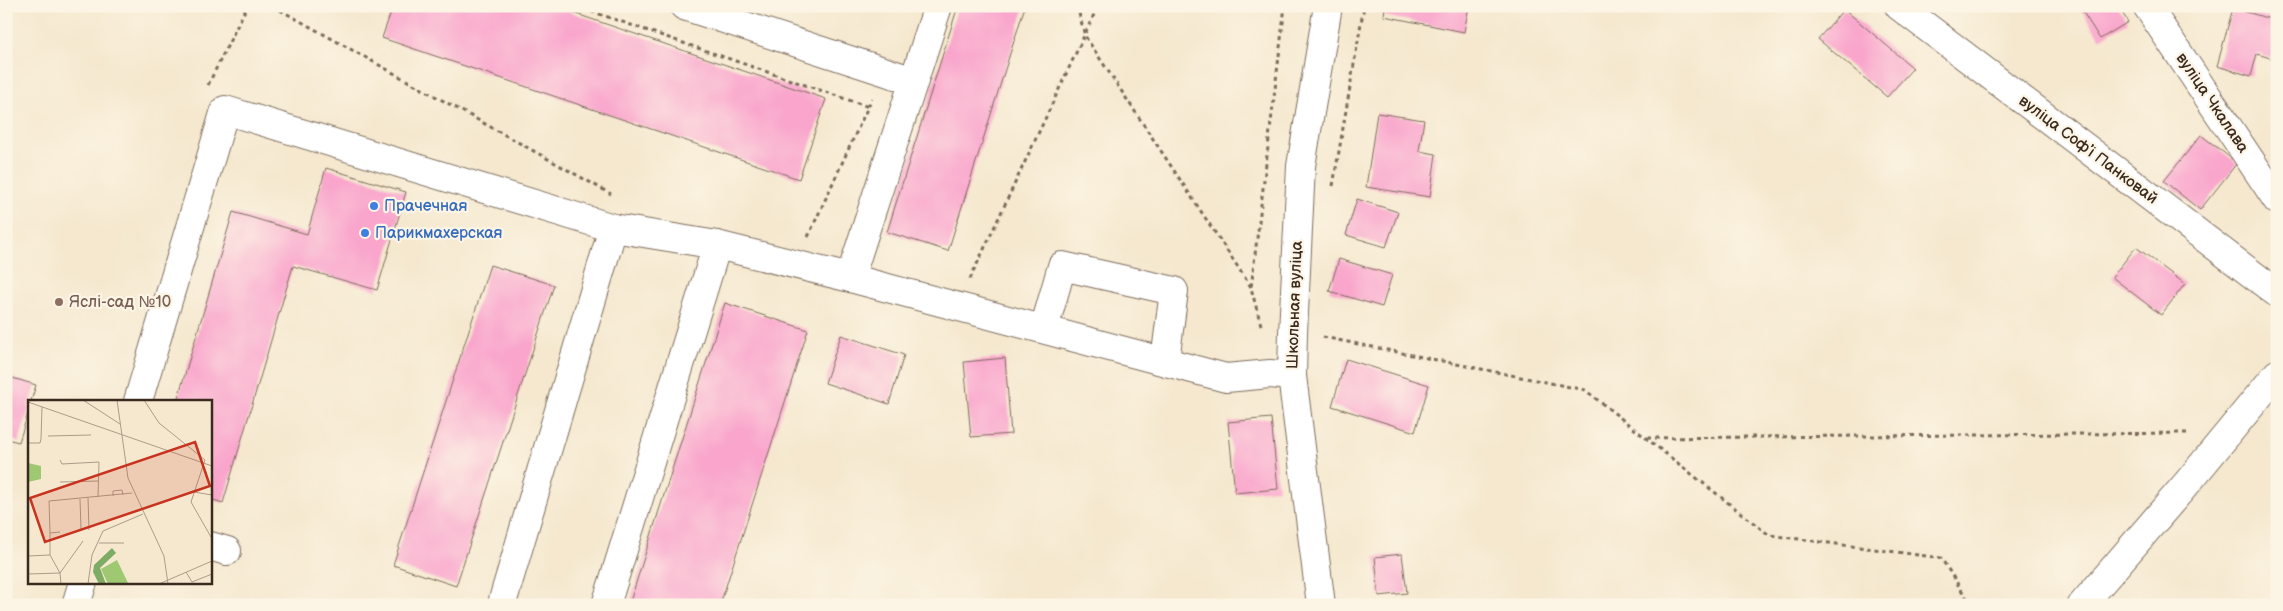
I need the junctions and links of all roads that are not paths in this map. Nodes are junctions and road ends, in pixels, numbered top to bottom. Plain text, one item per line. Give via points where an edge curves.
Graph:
1 (684, 6) edge
2 (938, 6) edge
3 (1328, 6) edge
4 (1899, 6) edge
5 (2147, 6) edge
6 (914, 81) junction
7 (2277, 200) edge
8 (613, 228) junction
9 (717, 245) junction
10 (850, 278) junction
11 (2277, 293) edge
12 (1044, 329) junction
13 (1164, 361) junction
14 (2277, 374) edge
15 (1292, 376) junction
16 (138, 400) edge
17 (82, 584) edge
18 (504, 600) dead end
19 (76, 605) edge
20 (606, 605) edge
21 (1321, 605) edge
22 (2082, 605) edge

1 - 6 street via 830,42 883,71
2 - 6 street
3 - 15 street, Школьная вуліца via 1301,166
4 - 11 street, вуліца Софʼі Панковай
5 - 7 street, вуліца Чкалава
6 - 10 street
8 - 9 street
8 - 16 street via 225,110
8 - 18 street
9 - 10 street
9 - 20 street
10 - 12 street
12 - 13 street
12 - 13 street via 1062,266 1174,291
13 - 15 street via 1226,378 1270,374
14 - 22 street
15 - 21 street, Школьная вуліца
17 - 19 street

